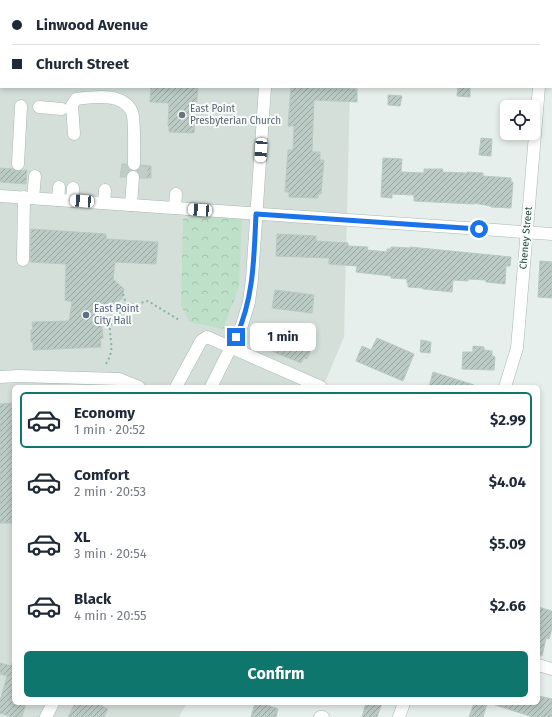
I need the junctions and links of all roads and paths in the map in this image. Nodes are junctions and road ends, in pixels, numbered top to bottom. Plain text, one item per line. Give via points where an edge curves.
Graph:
1 (264, 88) edge
2 (539, 88) edge
3 (21, 106) dead end
4 (39, 107) dead end
5 (62, 109) dead end
6 (74, 134) dead end
7 (18, 164) dead end
8 (134, 164) tunnel mouth
9 (35, 176) dead end
10 (134, 177) tunnel mouth
11 (72, 188) dead end
12 (105, 190) dead end
13 (176, 194) dead end
14 (0, 196) edge
15 (29, 198) junction
16 (72, 201) junction
17 (104, 203) junction
18 (131, 205) junction
19 (175, 208) junction
20 (256, 214) junction
21 (527, 232) junction
22 (552, 234) edge
23 (23, 260) dead end
24 (123, 294) dead end
25 (127, 307) junction
26 (179, 320) dead end
27 (230, 349) junction
28 (106, 364) dead end
29 (0, 377) edge
30 (133, 385) edge
31 (177, 385) edge
32 (212, 385) edge
33 (316, 385) edge
34 (506, 385) edge
35 (540, 666) edge
36 (552, 669) edge
37 (52, 705) edge
38 (403, 705) edge
39 (46, 717) edge
40 (320, 717) edge
41 (323, 717) edge
42 (399, 717) edge

1 - 20 street via 255,150
2 - 21 street, Cheney Street
3 - 7 street
4 - 5 street
6 - 8 street via 72,104 76,99 118,99 133,113 134,138 129,153
9 - 15 street
10 - 18 street
11 - 16 street
12 - 17 street
13 - 19 street
14 - 15 street
15 - 16 street via 58,194
15 - 23 street
16 - 17 street
17 - 18 street
18 - 19 street
19 - 20 street
20 - 21 street
20 - 27 street via 249,302 242,325
21 - 22 street
21 - 34 street, Cheney Street via 517,348
24 - 25 path
25 - 26 path via 148,302
25 - 28 path via 113,318 109,329 111,355
27 - 31 street via 207,338 201,340
27 - 32 street
27 - 33 street
29 - 30 street via 119,379
35 - 36 street
37 - 39 street
38 - 42 street
40 - 41 street

